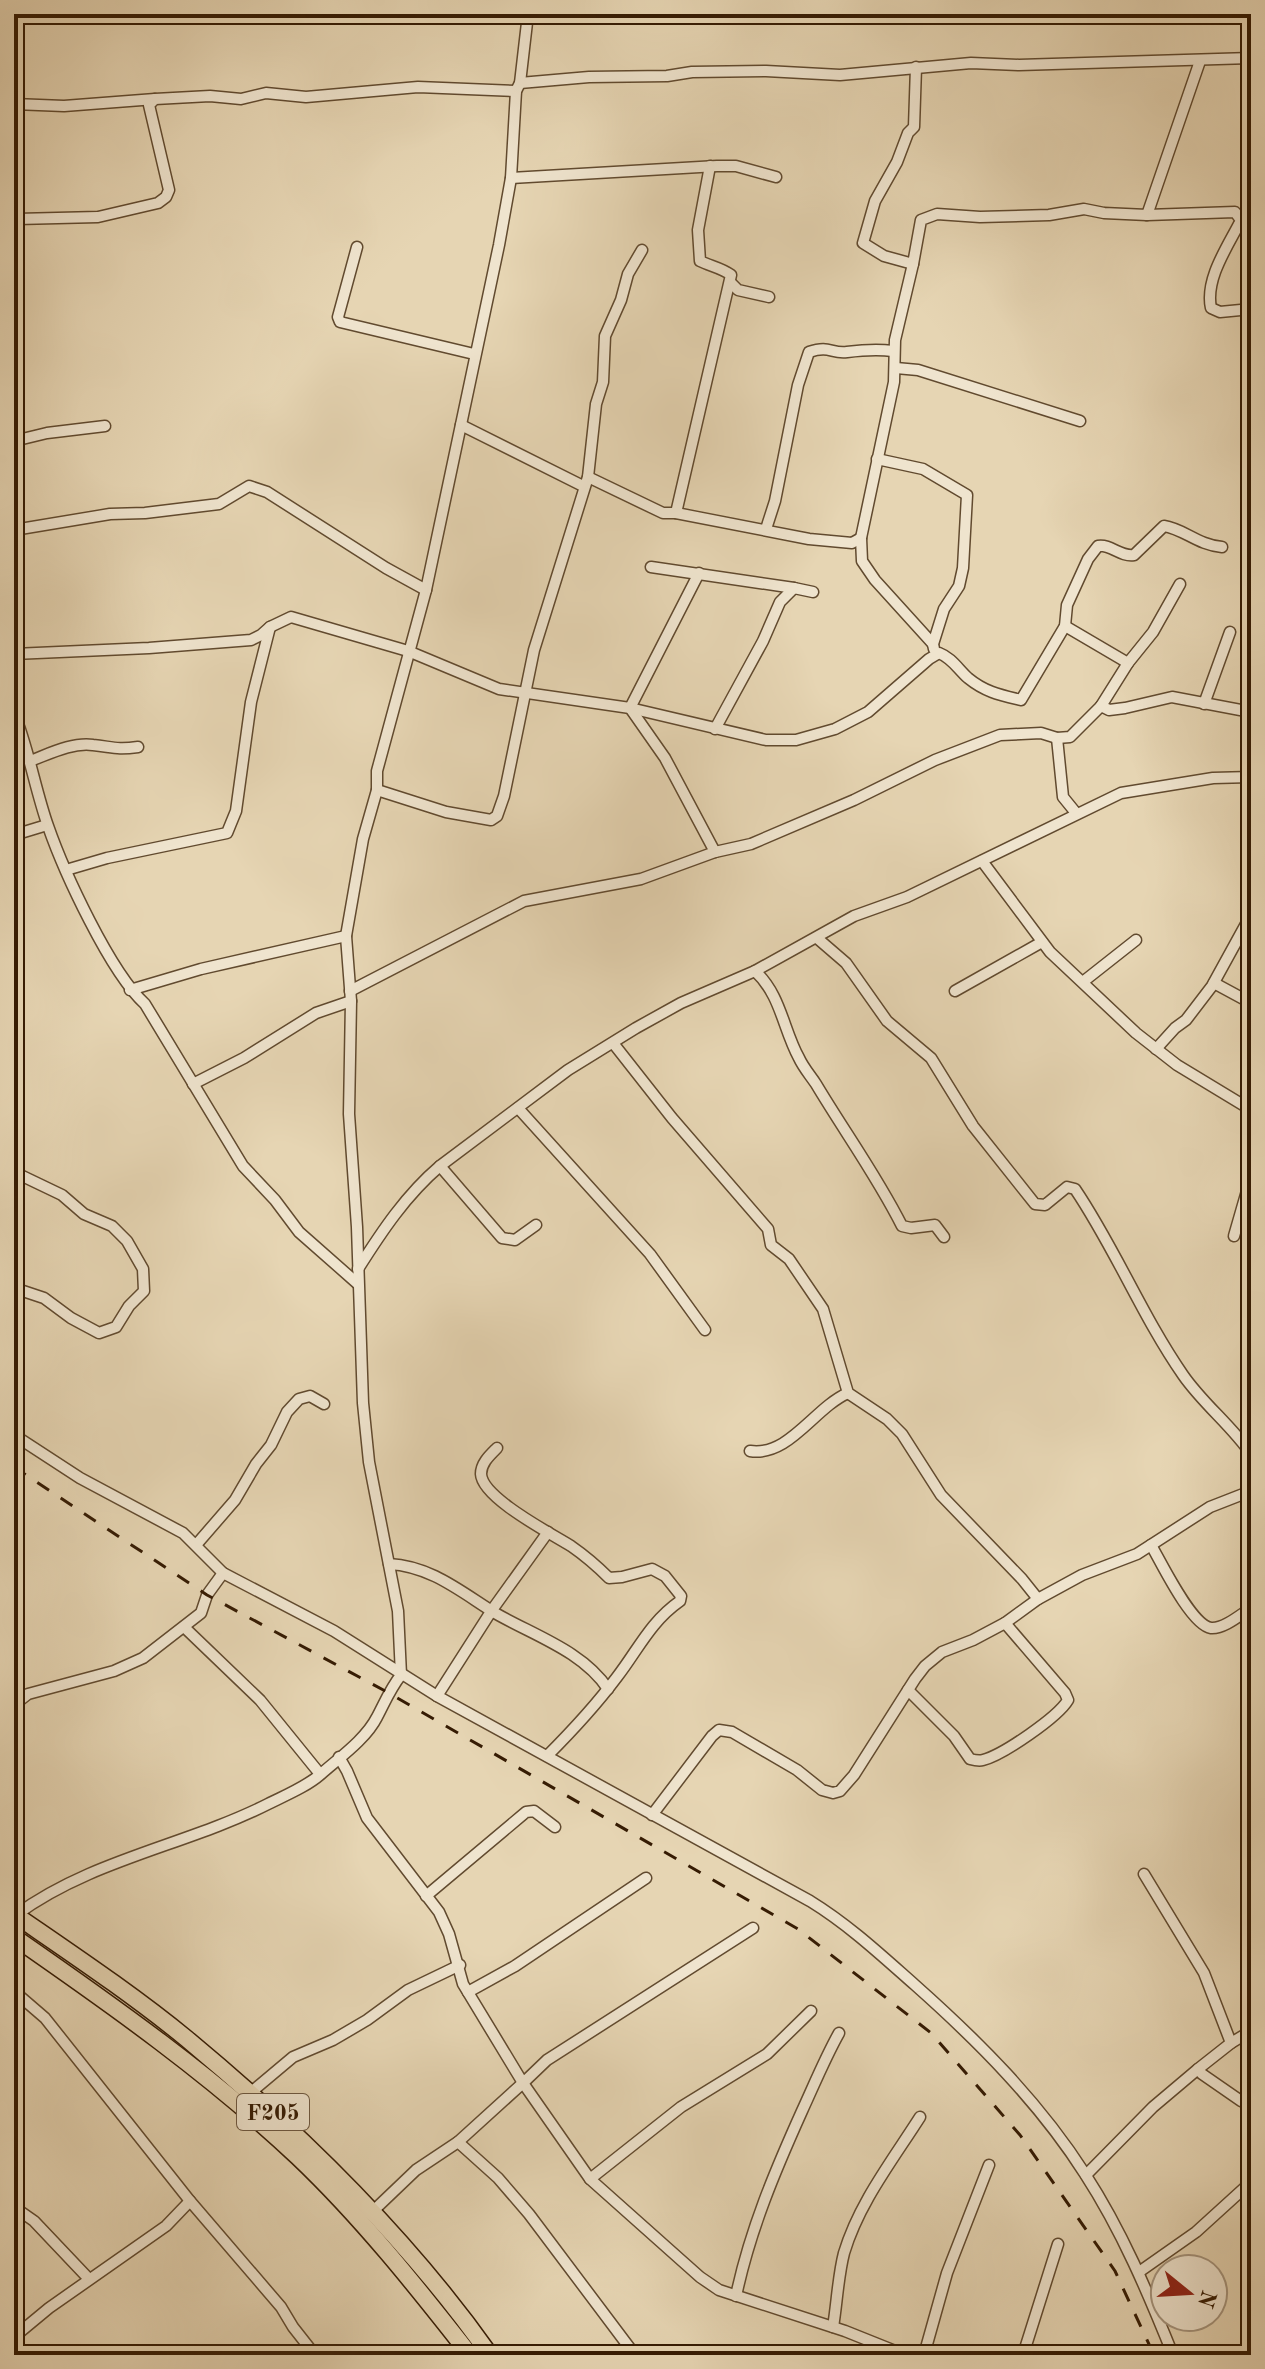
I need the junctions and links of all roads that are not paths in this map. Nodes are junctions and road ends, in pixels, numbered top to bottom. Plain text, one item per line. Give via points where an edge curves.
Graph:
1 (528, 14) edge
2 (1251, 58) edge
3 (1200, 61) junction
4 (916, 67) junction
5 (518, 87) junction
6 (155, 99) junction
7 (14, 104) edge
8 (710, 166) junction
9 (776, 177) dead end
10 (511, 178) junction
11 (1147, 215) junction
12 (1247, 221) edge
13 (14, 231) edge
14 (357, 247) dead end
15 (642, 250) dead end
16 (913, 264) junction
17 (731, 283) junction
18 (769, 297) dead end
19 (1251, 309) edge
20 (893, 351) junction
21 (474, 354) junction
22 (896, 368) junction
23 (1080, 421) dead end
24 (461, 425) junction
25 (105, 426) dead end
26 (14, 441) edge
27 (877, 459) junction
28 (586, 481) junction
29 (676, 513) junction
30 (766, 529) junction
31 (14, 530) edge
32 (861, 538) junction
33 (1222, 547) dead end
34 (651, 567) dead end
35 (699, 573) junction
36 (1180, 584) dead end
37 (794, 588) junction
38 (426, 590) junction
39 (813, 592) dead end
40 (1065, 626) junction
41 (270, 627) junction
42 (1230, 632) dead end
43 (934, 649) junction
44 (408, 651) junction
45 (14, 654) edge
46 (1128, 663) junction
47 (525, 694) junction
48 (1204, 704) junction
49 (1101, 706) junction
50 (630, 708) junction
51 (1251, 712) edge
52 (15, 717) edge
53 (715, 729) junction
54 (1057, 738) junction
55 (138, 747) dead end
56 (30, 761) junction
57 (1251, 777) edge
58 (377, 790) junction
59 (1076, 813) junction
60 (47, 825) junction
61 (14, 835) edge
62 (715, 852) junction
63 (982, 861) junction
64 (66, 870) junction
65 (1251, 915) edge
66 (346, 936) junction
67 (817, 938) junction
68 (1136, 940) dead end
69 (1042, 942) junction
70 (755, 971) junction
71 (1084, 981) junction
72 (1214, 983) junction
73 (130, 990) junction
74 (955, 991) dead end
75 (350, 996) junction
76 (1251, 1003) edge
77 (613, 1043) junction
78 (1156, 1049) junction
79 (193, 1084) junction
80 (518, 1108) junction
81 (1251, 1115) edge
82 (440, 1166) junction
83 (14, 1172) edge
84 (1251, 1177) edge
85 (536, 1225) dead end
86 (1234, 1236) dead end
87 (944, 1237) dead end
88 (357, 1270) junction
89 (358, 1284) junction
90 (14, 1288) edge
91 (705, 1330) dead end
92 (848, 1393) junction
93 (324, 1404) dead end
94 (14, 1435) edge
95 (497, 1448) dead end
96 (750, 1451) dead end
97 (1251, 1454) edge
98 (1251, 1491) edge
99 (548, 1532) junction
100 (196, 1545) junction
101 (1151, 1545) junction
102 (389, 1564) junction
103 (223, 1573) junction
104 (1038, 1599) junction
105 (1251, 1608) edge
106 (492, 1610) junction
107 (1005, 1623) junction
108 (184, 1627) junction
109 (401, 1675) junction
110 (608, 1689) junction
111 (908, 1690) junction
112 (437, 1696) junction
113 (14, 1705) edge
114 (547, 1756) junction
115 (339, 1757) junction
116 (320, 1774) junction
117 (652, 1815) junction
118 (555, 1827) dead end
119 (1248, 1866) dead end
120 (1144, 1874) dead end
121 (646, 1878) dead end
122 (1251, 1884) edge
123 (426, 1896) junction
124 (15, 1914) edge
125 (753, 1928) dead end
126 (18, 1945) edge
127 (460, 1965) junction
128 (15, 1992) edge
129 (468, 1992) junction
130 (811, 2011) dead end
131 (1251, 2031) edge
132 (839, 2033) dead end
133 (1231, 2043) junction
134 (1198, 2069) junction
135 (523, 2083) junction
136 (249, 2094) junction
137 (1251, 2104) edge
138 (920, 2117) dead end
139 (458, 2142) junction
140 (989, 2165) dead end
141 (1086, 2175) junction
142 (590, 2179) junction
143 (1251, 2182) edge
144 (190, 2201) junction
145 (14, 2207) edge
146 (371, 2213) junction
147 (1058, 2244) dead end
148 (1139, 2272) junction
149 (89, 2279) junction
150 (439, 2286) junction
151 (736, 2296) junction
152 (426, 2299) junction
153 (833, 2327) junction
154 (14, 2337) edge
155 (315, 2355) edge
156 (470, 2355) edge
157 (490, 2355) edge
158 (635, 2355) edge
159 (905, 2355) edge
160 (924, 2355) edge
161 (1023, 2355) edge
162 (1173, 2355) edge

1 - 5 street
2 - 3 street
3 - 4 street
3 - 11 street
4 - 5 street via 840,75 766,71 589,77
4 - 16 street via 914,127 875,201 863,243
5 - 6 street
5 - 10 street
6 - 7 street
6 - 13 street via 149,105 169,190 166,197 98,217 17,219
8 - 9 street via 736,166
8 - 10 street
8 - 17 street via 698,230 700,261 725,270
10 - 21 street
11 - 12 street via 1229,211
11 - 16 street via 1084,209 1049,215 937,214 921,220
12 - 19 street via 1239,224 1220,263 1210,300 1211,308 1220,312
14 - 21 street via 340,322
15 - 28 street via 605,336
16 - 20 street
17 - 18 street via 738,290
17 - 29 street
20 - 22 street
20 - 30 street via 809,352
21 - 24 street
22 - 23 street via 918,370
22 - 27 street
24 - 28 street
24 - 38 street
25 - 26 street
27 - 32 street
27 - 43 street via 923,469 967,495 963,568 944,609
28 - 29 street via 663,513
28 - 47 street
29 - 30 street
30 - 32 street via 840,543
31 - 38 street via 219,504 249,486
32 - 43 street via 862,561
33 - 40 street via 1164,526 1134,555 1098,546 1067,605
34 - 35 street
35 - 37 street
35 - 50 street
36 - 46 street
37 - 39 street
37 - 53 street via 780,602
38 - 44 street
40 - 43 street via 1021,700 986,691
40 - 46 street
41 - 44 street via 291,617
41 - 45 street via 251,640
41 - 64 street via 251,702 236,811 227,833
42 - 48 street
43 - 53 street via 868,712 835,729 783,741
44 - 47 street via 499,689
44 - 58 street via 377,771
46 - 49 street
47 - 50 street
47 - 58 street via 504,796 491,820
48 - 49 street via 1172,697 1125,708
48 - 51 street
49 - 54 street via 1070,737
50 - 53 street
50 - 62 street via 665,758
52 - 56 street
54 - 59 street via 1063,797
54 - 62 street via 1030,733 974,743 789,830
55 - 56 street via 83,745
56 - 60 street
57 - 59 street via 1155,786 1121,793
58 - 66 street
59 - 63 street
60 - 61 street
60 - 64 street
62 - 75 street via 641,879 524,901
63 - 67 street via 854,916
63 - 69 street
64 - 73 street
65 - 72 street
66 - 73 street
66 - 75 street
67 - 70 street
67 - 97 street via 846,963 887,1021 931,1058 973,1126 1035,1204 1045,1205 1067,1187 1075,1189 1183,1376
68 - 71 street
69 - 71 street
69 - 74 street
70 - 77 street via 681,1003
70 - 87 street via 781,1010 800,1062 902,1226 935,1225
71 - 78 street
72 - 76 street
72 - 78 street
73 - 79 street via 145,1004
75 - 79 street
75 - 88 street via 349,1114
77 - 80 street
77 - 92 street via 768,1229 771,1245 789,1259 823,1309
78 - 81 street via 1248,1108
79 - 89 street via 243,1166 299,1232
80 - 82 street
80 - 91 street via 650,1254
82 - 85 street via 502,1238 515,1240
82 - 88 street via 386,1225
83 - 90 street via 112,1226 143,1269 144,1291 116,1327 99,1333 44,1298
84 - 86 street
88 - 89 street
89 - 102 street via 369,1462
92 - 96 street via 771,1451
92 - 104 street via 902,1434 941,1495
93 - 100 street via 310,1396 287,1412 235,1500
94 - 100 street
95 - 99 street via 482,1468 484,1483
98 - 101 street via 1210,1507
99 - 106 street
99 - 110 street via 609,1578 652,1569 681,1596 644,1635
100 - 103 street
101 - 104 street
101 - 105 street via 1192,1614 1205,1626 1225,1624
102 - 106 street via 435,1575
102 - 109 street
103 - 108 street via 201,1613
103 - 109 street via 334,1631
104 - 107 street
106 - 110 street via 575,1657
106 - 112 street
107 - 111 street via 942,1652
107 - 111 street via 1068,1700 1039,1726 1004,1750 983,1760 970,1759
108 - 113 street via 143,1658 28,1694
108 - 116 street via 253,1692
109 - 112 street
109 - 115 street via 376,1720
110 - 114 street
111 - 117 street via 840,1791 822,1790 732,1732 719,1730
112 - 114 street
114 - 117 street
115 - 116 street
115 - 123 street via 367,1818
116 - 124 street via 247,1815 105,1868
117 - 141 street via 855,1931 964,2027 1043,2116
118 - 123 street via 534,1811 526,1812
119 - 122 street
120 - 133 street via 1204,1973
121 - 129 street
123 - 127 street via 439,1912
124 - 136 main road, F205 via 152,2012
125 - 135 street via 547,2060
126 - 152 main road, F205 via 118,2009 298,2157
127 - 129 street
127 - 136 street via 408,1990 333,2040 293,2057
128 - 144 street via 45,2018
129 - 135 street
130 - 142 street via 767,2054 681,2107
131 - 133 street
132 - 151 street via 765,2196
133 - 134 street
134 - 137 street
134 - 141 street
135 - 139 street
135 - 142 street
136 - 146 main road, F205 via 305,2143
138 - 153 street via 857,2222 844,2255
139 - 146 street via 416,2170
139 - 158 street via 529,2214
140 - 160 street via 947,2273
141 - 148 street
142 - 151 street via 700,2277
143 - 148 street via 1196,2232
144 - 149 street via 166,2226
144 - 155 street
145 - 149 street
146 - 150 main road, F205
147 - 161 street
148 - 162 street
149 - 154 street
150 - 152 main road
150 - 157 main road, F205
151 - 153 street
152 - 156 main road, F205
153 - 159 street

